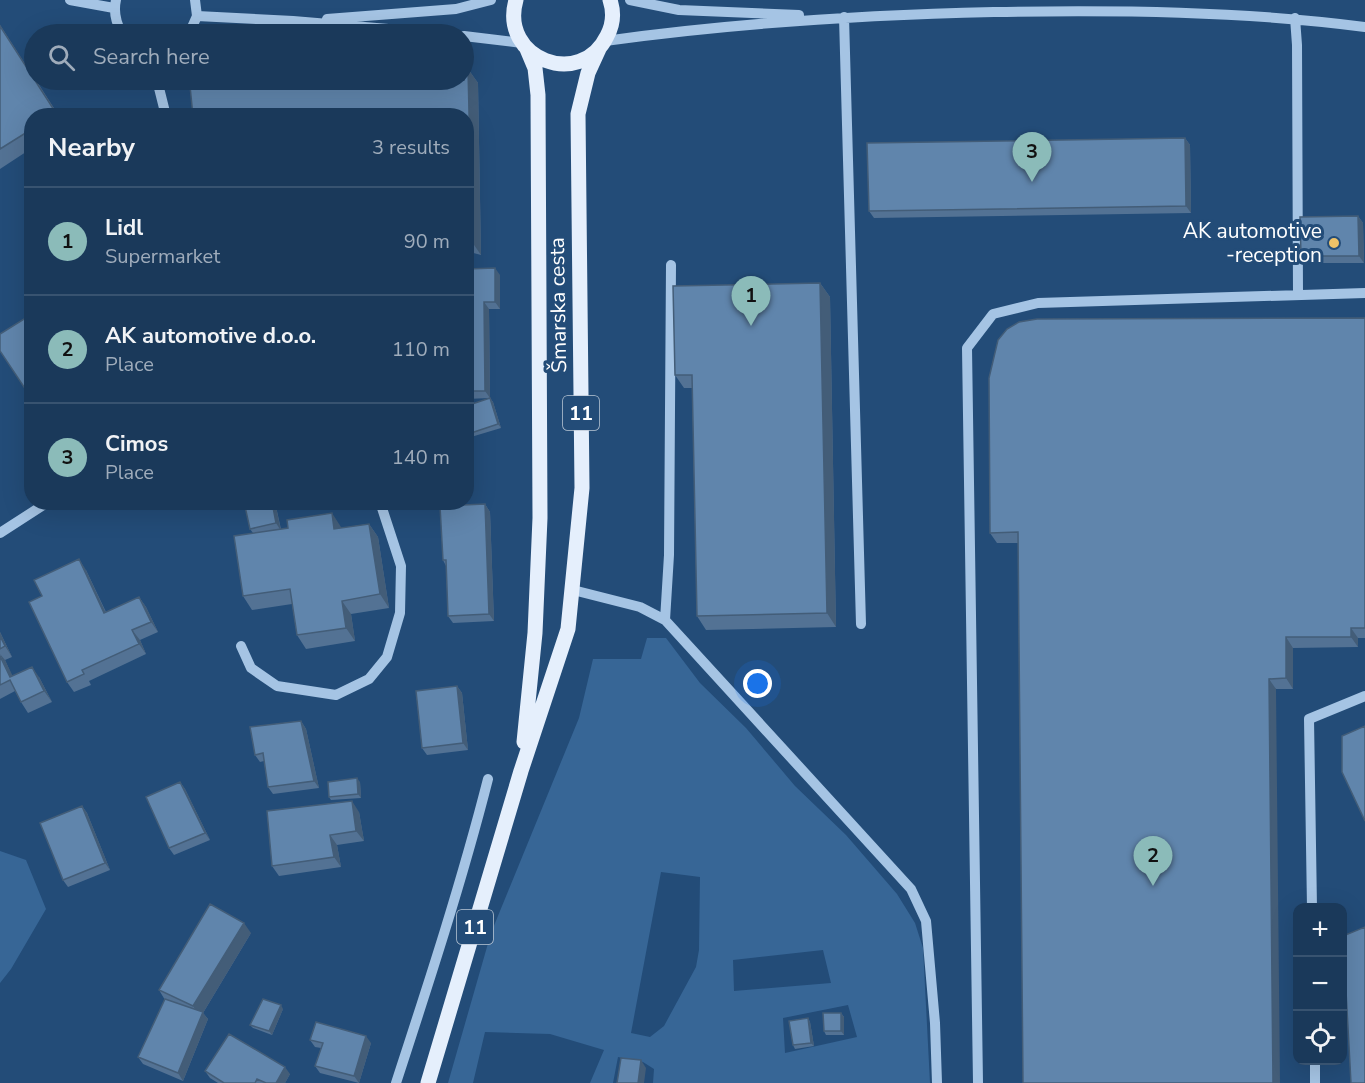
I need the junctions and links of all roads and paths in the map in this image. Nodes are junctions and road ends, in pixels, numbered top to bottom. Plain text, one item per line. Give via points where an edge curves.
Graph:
1 (70, 0) edge
2 (195, 0) edge
3 (491, 0) edge
4 (516, 0) edge
5 (610, 0) edge
6 (630, 0) edge
7 (115, 4) edge
8 (197, 16) junction
9 (844, 17) junction
10 (1295, 18) junction
11 (293, 21) junction
12 (116, 24) edge
13 (193, 24) edge
14 (329, 24) edge
15 (1365, 27) edge
16 (474, 38) edge
17 (602, 45) junction
18 (524, 46) junction
19 (160, 90) edge
20 (164, 108) edge
21 (670, 265) dead end
22 (1298, 294) junction
23 (1365, 294) edge
24 (36, 510) edge
25 (383, 510) edge
26 (0, 534) edge
27 (573, 590) junction
28 (665, 620) junction
29 (861, 624) dead end
30 (241, 646) dead end
31 (1365, 696) edge
32 (521, 771) junction
33 (488, 779) dead end
34 (1312, 903) edge
35 (1315, 1065) edge
36 (396, 1083) edge
37 (428, 1083) edge
38 (937, 1083) edge
39 (978, 1083) edge
40 (1315, 1083) edge

1 - 7 street
2 - 8 street
3 - 11 street via 456,9
4 - 18 main road, 11 via 514,23
5 - 17 main road, 11 via 610,30
6 - 9 street via 679,10
7 - 12 street
8 - 11 street
8 - 13 street
9 - 10 street via 1097,10
9 - 17 street via 681,30
9 - 29 street
10 - 15 street
10 - 22 street
11 - 14 street
16 - 18 street
17 - 18 main road via 586,59 570,63 540,58
17 - 27 main road, Šmarska cesta / 11 via 588,73 578,114 582,488
18 - 32 main road, Šmarska cesta / 11 via 535,68 538,95 540,518 535,633
19 - 20 street
21 - 28 street via 669,555
22 - 23 street
22 - 39 street via 1038,303 993,314 967,348
24 - 26 street
25 - 30 street via 401,566 400,613 387,657 369,679 336,695 277,686 251,668
27 - 28 street via 640,607
27 - 32 main road, Šmarska cesta / 11 via 568,629
28 - 38 street via 911,889 926,921
31 - 34 street via 1309,719
32 - 37 main road, Šmarska cesta / 11
33 - 36 street via 452,909
35 - 40 street

